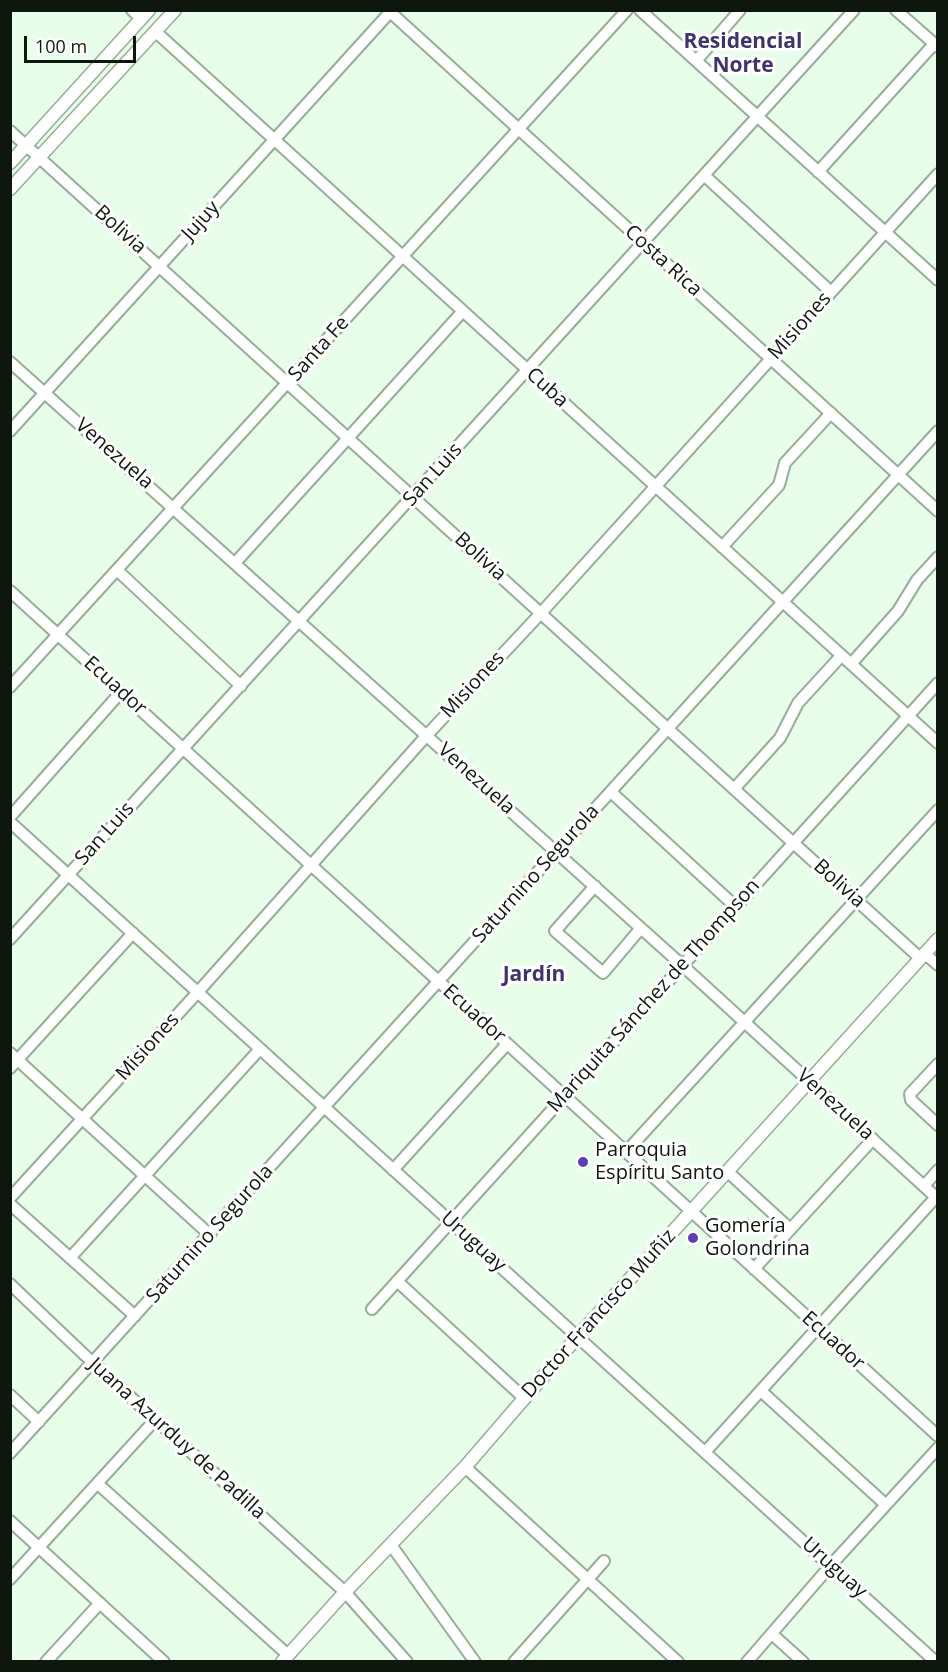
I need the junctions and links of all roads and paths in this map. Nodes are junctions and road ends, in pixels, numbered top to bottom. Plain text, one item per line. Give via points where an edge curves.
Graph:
1 (175, 10) edge
2 (627, 10) edge
3 (640, 10) edge
4 (740, 10) edge
5 (855, 10) edge
6 (896, 10) edge
7 (390, 11) edge
8 (141, 13) edge
9 (156, 32) junction
10 (936, 45) edge
11 (696, 61) junction
12 (758, 117) junction
13 (519, 130) junction
14 (10, 131) edge
15 (274, 140) junction
16 (27, 146) junction
17 (39, 157) junction
18 (10, 163) edge
19 (818, 172) junction
20 (938, 174) edge
21 (705, 176) junction
22 (10, 189) edge
23 (885, 232) junction
24 (644, 243) junction
25 (403, 257) junction
26 (160, 267) junction
27 (938, 280) edge
28 (831, 292) junction
29 (463, 311) junction
30 (770, 359) junction
31 (10, 362) edge
32 (528, 370) junction
33 (288, 383) junction
34 (45, 393) junction
35 (831, 413) junction
36 (10, 431) edge
37 (938, 431) edge
38 (348, 438) junction
39 (898, 475) junction
40 (655, 486) junction
41 (413, 497) junction
42 (174, 507) junction
43 (938, 511) edge
44 (722, 547) junction
45 (938, 557) edge
46 (236, 563) junction
47 (118, 571) junction
48 (10, 591) edge
49 (782, 602) junction
50 (541, 613) junction
51 (300, 621) junction
52 (58, 634) junction
53 (841, 656) junction
54 (851, 664) junction
55 (938, 683) edge
56 (242, 686) junction
57 (10, 687) edge
58 (121, 692) junction
59 (908, 716) junction
60 (668, 728) junction
61 (427, 735) junction
62 (938, 743) edge
63 (183, 748) junction
64 (734, 789) junction
65 (611, 792) junction
66 (938, 810) edge
67 (10, 820) edge
68 (794, 842) junction
69 (556, 852) junction
70 (311, 865) junction
71 (69, 875) junction
72 (595, 886) junction
73 (856, 899) junction
74 (736, 906) junction
75 (641, 928) junction
76 (133, 933) junction
77 (10, 939) edge
78 (938, 939) edge
79 (922, 955) junction
80 (682, 965) junction
81 (938, 965) edge
82 (439, 982) junction
83 (198, 992) junction
84 (744, 1022) junction
85 (507, 1044) junction
86 (260, 1049) junction
87 (13, 1060) edge
88 (938, 1064) edge
89 (809, 1081) junction
90 (564, 1096) junction
91 (325, 1108) junction
92 (83, 1119) junction
93 (938, 1125) edge
94 (873, 1139) junction
95 (626, 1152) junction
96 (393, 1170) junction
97 (938, 1170) edge
98 (727, 1171) junction
99 (145, 1175) junction
100 (924, 1186) junction
101 (10, 1198) edge
102 (937, 1198) edge
103 (10, 1204) edge
104 (691, 1211) junction
105 (451, 1222) junction
106 (790, 1229) junction
107 (210, 1234) junction
108 (70, 1258) junction
109 (754, 1269) junction
110 (397, 1281) junction
111 (10, 1284) edge
112 (372, 1310) dead end
113 (135, 1316) junction
114 (818, 1327) junction
115 (579, 1335) junction
116 (93, 1363) junction
117 (761, 1391) junction
118 (10, 1395) edge
119 (524, 1398) junction
120 (155, 1420) junction
121 (39, 1422) junction
122 (938, 1436) edge
123 (938, 1448) edge
124 (706, 1451) junction
125 (10, 1453) edge
126 (465, 1467) junction
127 (98, 1484) junction
128 (885, 1504) junction
129 (10, 1521) edge
130 (391, 1545) junction
131 (39, 1547) junction
132 (604, 1561) dead end
133 (831, 1565) junction
134 (587, 1578) junction
135 (10, 1579) edge
136 (345, 1592) junction
137 (100, 1603) junction
138 (772, 1634) junction
139 (285, 1658) edge
140 (406, 1661) edge
141 (46, 1662) edge
142 (164, 1662) edge
143 (475, 1662) edge
144 (514, 1662) edge
145 (678, 1662) edge
146 (747, 1662) edge
147 (803, 1662) edge
148 (936, 1662) edge

1 - 9 main road
2 - 13 street, Santa Fe
3 - 11 street
4 - 11 street
5 - 12 street, San Luis
6 - 10 street
7 - 13 street, Costa Rica
7 - 15 street, Jujuy
8 - 16 main road
9 - 15 street, Cuba
9 - 17 main road
10 - 19 street
11 - 12 street
12 - 19 street
12 - 21 street, San Luis
13 - 24 street, Costa Rica
13 - 25 street, Santa Fe
14 - 16 street, Bolivia
15 - 25 street, Cuba
15 - 26 street, Jujuy
16 - 17 street, Bolivia
16 - 18 main road
17 - 22 main road
17 - 26 street, Bolivia
19 - 23 street
20 - 23 street, Misiones
21 - 24 street, San Luis
21 - 28 street
23 - 27 street
23 - 28 street, Misiones
24 - 30 street, Costa Rica
24 - 32 street, San Luis
25 - 29 street, Cuba
25 - 33 street, Santa Fe
26 - 33 street, Bolivia
26 - 34 street, Jujuy
28 - 30 street, Misiones
29 - 32 street, Cuba
29 - 38 street
30 - 35 street, Costa Rica
30 - 40 street, Misiones
31 - 34 street, Venezuela
32 - 40 street, Cuba
32 - 41 street, San Luis
33 - 38 street, Bolivia
33 - 42 street, Santa Fe
34 - 36 street, Jujuy
34 - 42 street, Venezuela
35 - 39 street, Costa Rica
35 - 44 street via 786,463 779,485
37 - 39 street, Saturnino Segurola
38 - 41 street, Bolivia
38 - 46 street
39 - 43 street, Costa Rica
39 - 49 street, Saturnino Segurola
40 - 44 street, Cuba
40 - 50 street, Misiones
41 - 50 street, Bolivia
41 - 51 street, San Luis
42 - 46 street, Venezuela
42 - 47 street, Santa Fe
44 - 49 street, Cuba
45 - 54 street via 917,580 898,611
46 - 51 street, Venezuela
47 - 52 street, Santa Fe
47 - 56 street
48 - 52 street, Ecuador
49 - 53 street, Cuba
49 - 60 street, Saturnino Segurola
50 - 60 street, Bolivia
50 - 61 street, Misiones
51 - 56 street, San Luis
51 - 61 street, Venezuela
52 - 57 street, Santa Fe
52 - 58 street, Ecuador
53 - 54 street, Cuba
53 - 64 street via 798,703 780,738
54 - 59 street, Cuba
55 - 59 street, Mariquita Sánchez de Thompson
56 - 63 street, San Luis
58 - 63 street, Ecuador
58 - 67 street
59 - 62 street, Cuba
59 - 68 street, Mariquita Sánchez de Thompson
60 - 64 street, Bolivia
60 - 65 street, Saturnino Segurola
61 - 69 street, Venezuela
61 - 70 street, Misiones
63 - 70 street, Ecuador
63 - 71 street, San Luis
64 - 68 street, Bolivia
65 - 69 street, Saturnino Segurola
65 - 74 street
66 - 73 street
67 - 71 street, Uruguay
68 - 73 street, Bolivia
68 - 74 street, Mariquita Sánchez de Thompson
69 - 72 street, Venezuela
69 - 82 street, Saturnino Segurola
70 - 82 street, Ecuador
70 - 83 street, Misiones
71 - 76 street, Uruguay
71 - 77 street, San Luis
72 - 75 street, Venezuela
72 - 75 street via 555,931 603,973
73 - 79 street, Bolivia
73 - 84 street
74 - 80 street, Mariquita Sánchez de Thompson
75 - 80 street, Venezuela
76 - 83 street, Uruguay
76 - 87 street
78 - 79 main road, Doctor Francisco Muñiz
79 - 81 street, Bolivia
79 - 89 main road, Doctor Francisco Muñiz
80 - 84 street, Venezuela
80 - 90 street, Mariquita Sánchez de Thompson
82 - 85 street, Ecuador
82 - 91 street, Saturnino Segurola
83 - 86 street, Uruguay
83 - 92 street, Misiones
84 - 89 street, Venezuela
84 - 95 street
85 - 90 street, Ecuador
85 - 96 street
86 - 91 street, Uruguay
86 - 99 street
87 - 92 street
88 - 93 street via 910,1094 911,1100
89 - 94 street, Venezuela
89 - 98 main road, Doctor Francisco Muñiz
90 - 95 street, Ecuador
90 - 105 street, Mariquita Sánchez de Thompson
91 - 96 street, Uruguay
91 - 107 street, Saturnino Segurola
92 - 99 street
92 - 101 street, Misiones
94 - 100 street, Venezuela
94 - 106 street
95 - 104 street, Ecuador
96 - 105 street, Uruguay
97 - 100 street
98 - 104 main road, Doctor Francisco Muñiz
98 - 106 street
99 - 107 street
99 - 108 street
100 - 102 street, Venezuela
102 - 114 street
103 - 108 street
104 - 109 street, Ecuador
104 - 115 main road, Doctor Francisco Muñiz
105 - 110 street, Mariquita Sánchez de Thompson
105 - 115 street, Uruguay
106 - 109 street
107 - 113 street, Saturnino Segurola
108 - 113 street
109 - 114 street, Ecuador
110 - 112 street, Mariquita Sánchez de Thompson
110 - 119 street
111 - 116 street, Juana Azurduy de Padilla
113 - 116 street, Saturnino Segurola
114 - 117 street
114 - 122 street, Ecuador
115 - 119 main road, Doctor Francisco Muñiz
115 - 124 street, Uruguay
116 - 120 street, Juana Azurduy de Padilla
116 - 121 street, Saturnino Segurola
117 - 124 street
117 - 128 street
118 - 121 street
119 - 126 main road, Doctor Francisco Muñiz
120 - 127 street
120 - 136 street, Juana Azurduy de Padilla
121 - 125 street, Saturnino Segurola
123 - 128 street
124 - 133 street, Uruguay
126 - 130 main road, Doctor Francisco Muñiz
126 - 134 street
127 - 131 street
127 - 139 street
128 - 133 street
129 - 131 street
130 - 136 main road, Doctor Francisco Muñiz
130 - 143 street
131 - 135 street
131 - 137 street
132 - 134 street
133 - 138 street
133 - 148 street, Uruguay
134 - 144 street
134 - 145 street
136 - 139 main road, Doctor Francisco Muñiz
136 - 140 street, Juana Azurduy de Padilla
137 - 141 street
137 - 142 street
138 - 146 street
138 - 147 street

